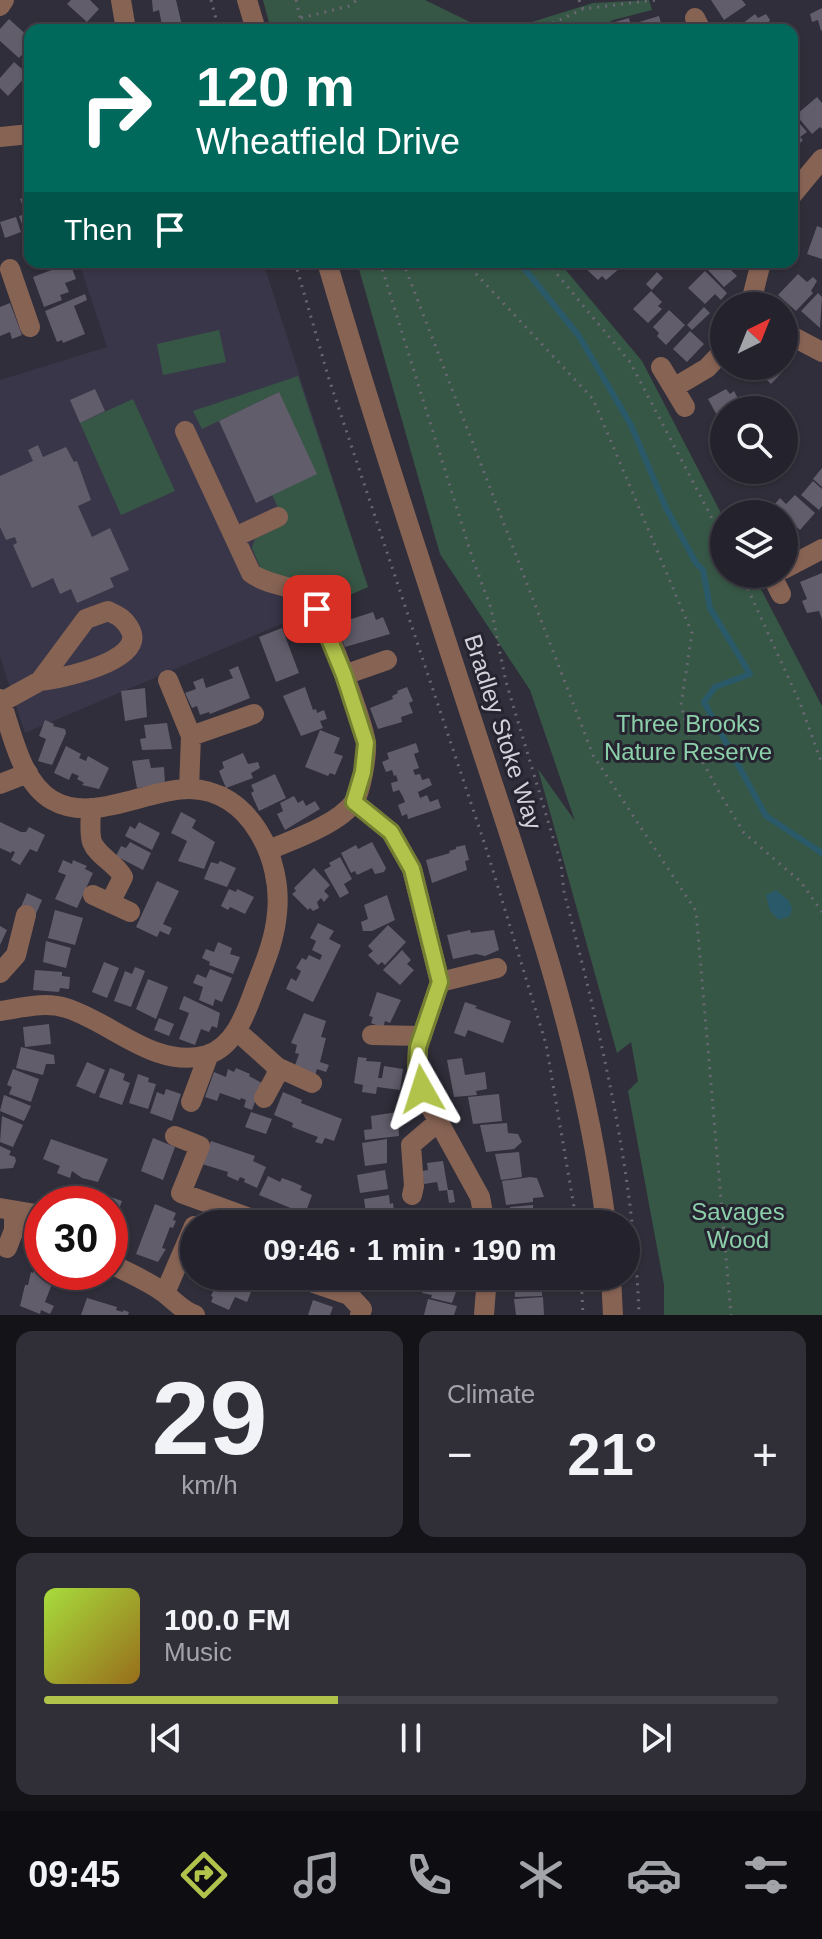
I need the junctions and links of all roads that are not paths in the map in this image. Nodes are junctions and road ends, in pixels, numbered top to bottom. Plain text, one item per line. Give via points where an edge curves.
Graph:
1 (4, 0) edge
2 (121, 0) edge
3 (247, 0) edge
4 (0, 6) edge
5 (125, 24) edge
6 (254, 24) edge
7 (24, 135) edge
8 (0, 137) edge
9 (822, 159) edge
10 (798, 188) edge
11 (13, 267) edge
12 (329, 268) edge
13 (760, 268) edge
14 (754, 292) edge
15 (30, 327) dead end
16 (798, 339) edge
17 (822, 352) edge
18 (710, 365) edge
19 (661, 367) dead end
20 (675, 387) junction
21 (685, 407) dead end
22 (185, 431) dead end
23 (278, 517) dead end
24 (235, 537) junction
25 (822, 549) edge
26 (798, 562) edge
27 (778, 588) edge
28 (781, 594) dead end
29 (387, 660) dead end
30 (344, 675) junction
31 (168, 680) dead end
32 (40, 681) dead end
33 (0, 702) edge
34 (254, 714) dead end
35 (191, 736) junction
36 (28, 773) junction
37 (0, 784) edge
38 (189, 789) junction
39 (354, 802) junction
40 (91, 808) junction
41 (269, 850) junction
42 (130, 912) dead end
43 (26, 915) dead end
44 (497, 968) dead end
45 (0, 973) edge
46 (440, 982) junction
47 (0, 1011) edge
48 (237, 1031) junction
49 (372, 1035) dead end
50 (422, 1036) junction
51 (209, 1054) junction
52 (272, 1061) junction
53 (312, 1083) dead end
54 (264, 1098) dead end
55 (191, 1102) dead end
56 (438, 1122) junction
57 (175, 1136) dead end
58 (412, 1195) dead end
59 (204, 1202) junction
60 (7, 1210) edge
61 (201, 1210) edge
62 (230, 1210) edge
63 (482, 1210) edge
64 (604, 1210) edge
65 (7, 1248) dead end
66 (180, 1258) edge
67 (128, 1273) edge
68 (334, 1290) edge
69 (486, 1290) edge
70 (612, 1290) edge
71 (165, 1293) junction
72 (195, 1315) edge
73 (360, 1315) edge
74 (484, 1315) edge
75 (613, 1315) edge

1 - 4 street
2 - 5 street
3 - 6 street
7 - 8 street
9 - 10 street
11 - 15 street
12 - 64 street, Bradley Stoke Way via 567,1018
13 - 14 street
16 - 17 street
18 - 20 street
19 - 20 street
20 - 21 street
22 - 24 street
23 - 24 street
24 - 30 street via 258,579 306,595
25 - 26 street
27 - 28 street
29 - 30 street
30 - 39 street via 366,743
31 - 35 street
32 - 33 street
33 - 36 street
34 - 35 street
35 - 38 street
36 - 37 street
36 - 40 street via 52,800
38 - 40 street
38 - 41 street via 219,796 240,809
39 - 41 street via 325,826
39 - 46 street via 391,832 412,869
40 - 42 street via 92,841 123,877 102,899
41 - 48 street via 278,910 268,955
43 - 45 street via 16,955
44 - 46 street
46 - 50 street
47 - 51 street via 64,1007 150,1049 188,1058
48 - 51 street
48 - 52 street
49 - 50 street
50 - 56 street via 417,1069
51 - 55 street
52 - 53 street
52 - 54 street via 276,1076
56 - 58 street via 411,1145
56 - 63 street
57 - 59 street via 200,1146 181,1193
59 - 61 street
59 - 62 street
60 - 65 street via 14,1230
66 - 71 street
67 - 71 street
68 - 73 street via 349,1295 362,1309
69 - 74 street
70 - 75 street
71 - 72 street

